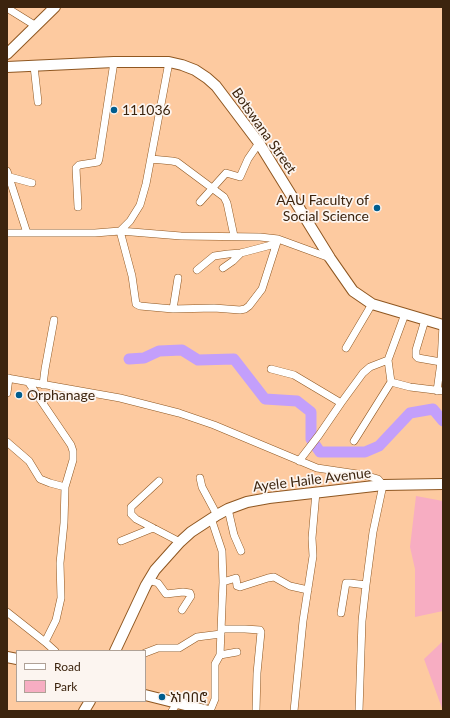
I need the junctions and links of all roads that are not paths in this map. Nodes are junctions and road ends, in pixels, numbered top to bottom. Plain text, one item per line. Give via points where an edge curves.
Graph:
1 (55, 7) edge
2 (7, 8) edge
3 (36, 26) junction
4 (7, 54) edge
5 (114, 62) junction
6 (170, 62) junction
7 (34, 66) junction
8 (7, 67) edge
9 (38, 102) dead end
10 (259, 143) junction
11 (151, 159) junction
12 (8, 174) edge
13 (32, 182) dead end
14 (213, 189) junction
15 (200, 202) dead end
16 (78, 207) dead end
17 (120, 231) junction
18 (7, 233) edge
19 (27, 233) junction
20 (234, 236) junction
21 (276, 242) junction
22 (241, 253) junction
23 (330, 258) junction
24 (224, 268) dead end
25 (197, 270) dead end
26 (178, 278) dead end
27 (372, 304) junction
28 (173, 309) junction
29 (405, 314) junction
30 (54, 320) dead end
31 (426, 320) junction
32 (443, 325) edge
33 (346, 348) dead end
34 (388, 360) junction
35 (441, 362) junction
36 (271, 369) dead end
37 (8, 378) edge
38 (391, 382) junction
39 (29, 383) junction
40 (43, 385) junction
41 (440, 391) edge
42 (7, 393) edge
43 (341, 403) junction
44 (354, 440) dead end
45 (7, 442) edge
46 (299, 462) junction
47 (200, 478) dead end
48 (159, 481) dead end
49 (443, 484) edge
50 (383, 485) junction
51 (65, 487) junction
52 (316, 492) junction
53 (228, 509) junction
54 (214, 516) junction
55 (154, 528) junction
56 (121, 541) dead end
57 (180, 542) junction
58 (241, 551) dead end
59 (148, 580) junction
60 (223, 582) junction
61 (366, 585) junction
62 (308, 590) junction
63 (182, 610) dead end
64 (7, 612) edge
65 (342, 613) dead end
66 (221, 632) junction
67 (45, 642) junction
68 (54, 650) edge
69 (115, 650) edge
70 (146, 652) edge
71 (237, 652) dead end
72 (220, 655) junction
73 (146, 695) edge
74 (89, 702) edge
75 (174, 707) edge
76 (84, 711) edge
77 (209, 711) edge
78 (256, 711) edge
79 (294, 711) edge
80 (359, 711) edge

1 - 3 main road
2 - 3 street
3 - 4 main road
5 - 6 main road, Botswana Street
5 - 7 main road, Botswana Street
5 - 16 street via 98,162 79,165 76,168
6 - 10 main road, Botswana Street via 195,70 207,78 225,97
6 - 11 street
7 - 8 main road, Botswana Street
7 - 9 street
10 - 14 street via 240,177 226,173
10 - 23 main road, Botswana Street
11 - 14 street via 177,162
11 - 17 street via 140,205
12 - 13 street
12 - 19 street
14 - 15 street
14 - 20 street via 227,203
17 - 19 street
17 - 20 street via 181,236
17 - 28 street via 132,276 136,304
18 - 19 street
20 - 21 street via 260,237
21 - 22 street
21 - 23 street
21 - 28 street via 262,289 245,309
22 - 24 street
22 - 25 street via 214,256
23 - 27 main road, Botswana Street via 353,291
26 - 28 street
27 - 29 main road, Botswana Street
27 - 33 street
29 - 31 main road, Botswana Street
29 - 34 street
30 - 40 street
31 - 32 main road, Botswana Street
31 - 35 street via 416,356
32 - 35 street
34 - 38 street
34 - 43 street via 370,367
35 - 41 street
36 - 43 street via 294,375
37 - 39 street
37 - 42 street
38 - 41 street
38 - 44 street
39 - 40 street
39 - 51 street via 71,444 73,460
40 - 46 street via 120,398 179,413 214,425
43 - 46 street
45 - 51 street via 29,461 40,479
46 - 50 street via 317,468 364,474 378,479
47 - 54 street
48 - 55 street via 130,510 133,517
49 - 50 main road, Ayele Haile Avenue
50 - 52 main road, Ayele Haile Avenue
50 - 61 street
51 - 67 street via 60,563 61,598 56,620
52 - 53 main road, Ayele Haile Avenue via 248,502
52 - 62 street via 312,527 313,556
53 - 54 main road, Ayele Haile Avenue
53 - 58 street
54 - 57 main road, Ayele Haile Avenue
54 - 60 street via 222,551
55 - 56 street
55 - 57 street
57 - 59 main road, Ayele Haile Avenue
59 - 63 street via 158,583 166,594 190,593 191,596
59 - 69 main road, Ayele Haile Avenue
60 - 62 street via 236,578 237,586 240,587 274,577 290,586
60 - 66 street
61 - 65 street via 346,583
61 - 80 street
62 - 79 street
64 - 67 street
66 - 70 street via 197,637 179,648 158,648
66 - 72 street
66 - 78 street via 245,629 261,632
67 - 68 street
71 - 72 street
72 - 77 street via 215,664 215,696
73 - 75 main road
74 - 76 main road
75 - 77 main road

